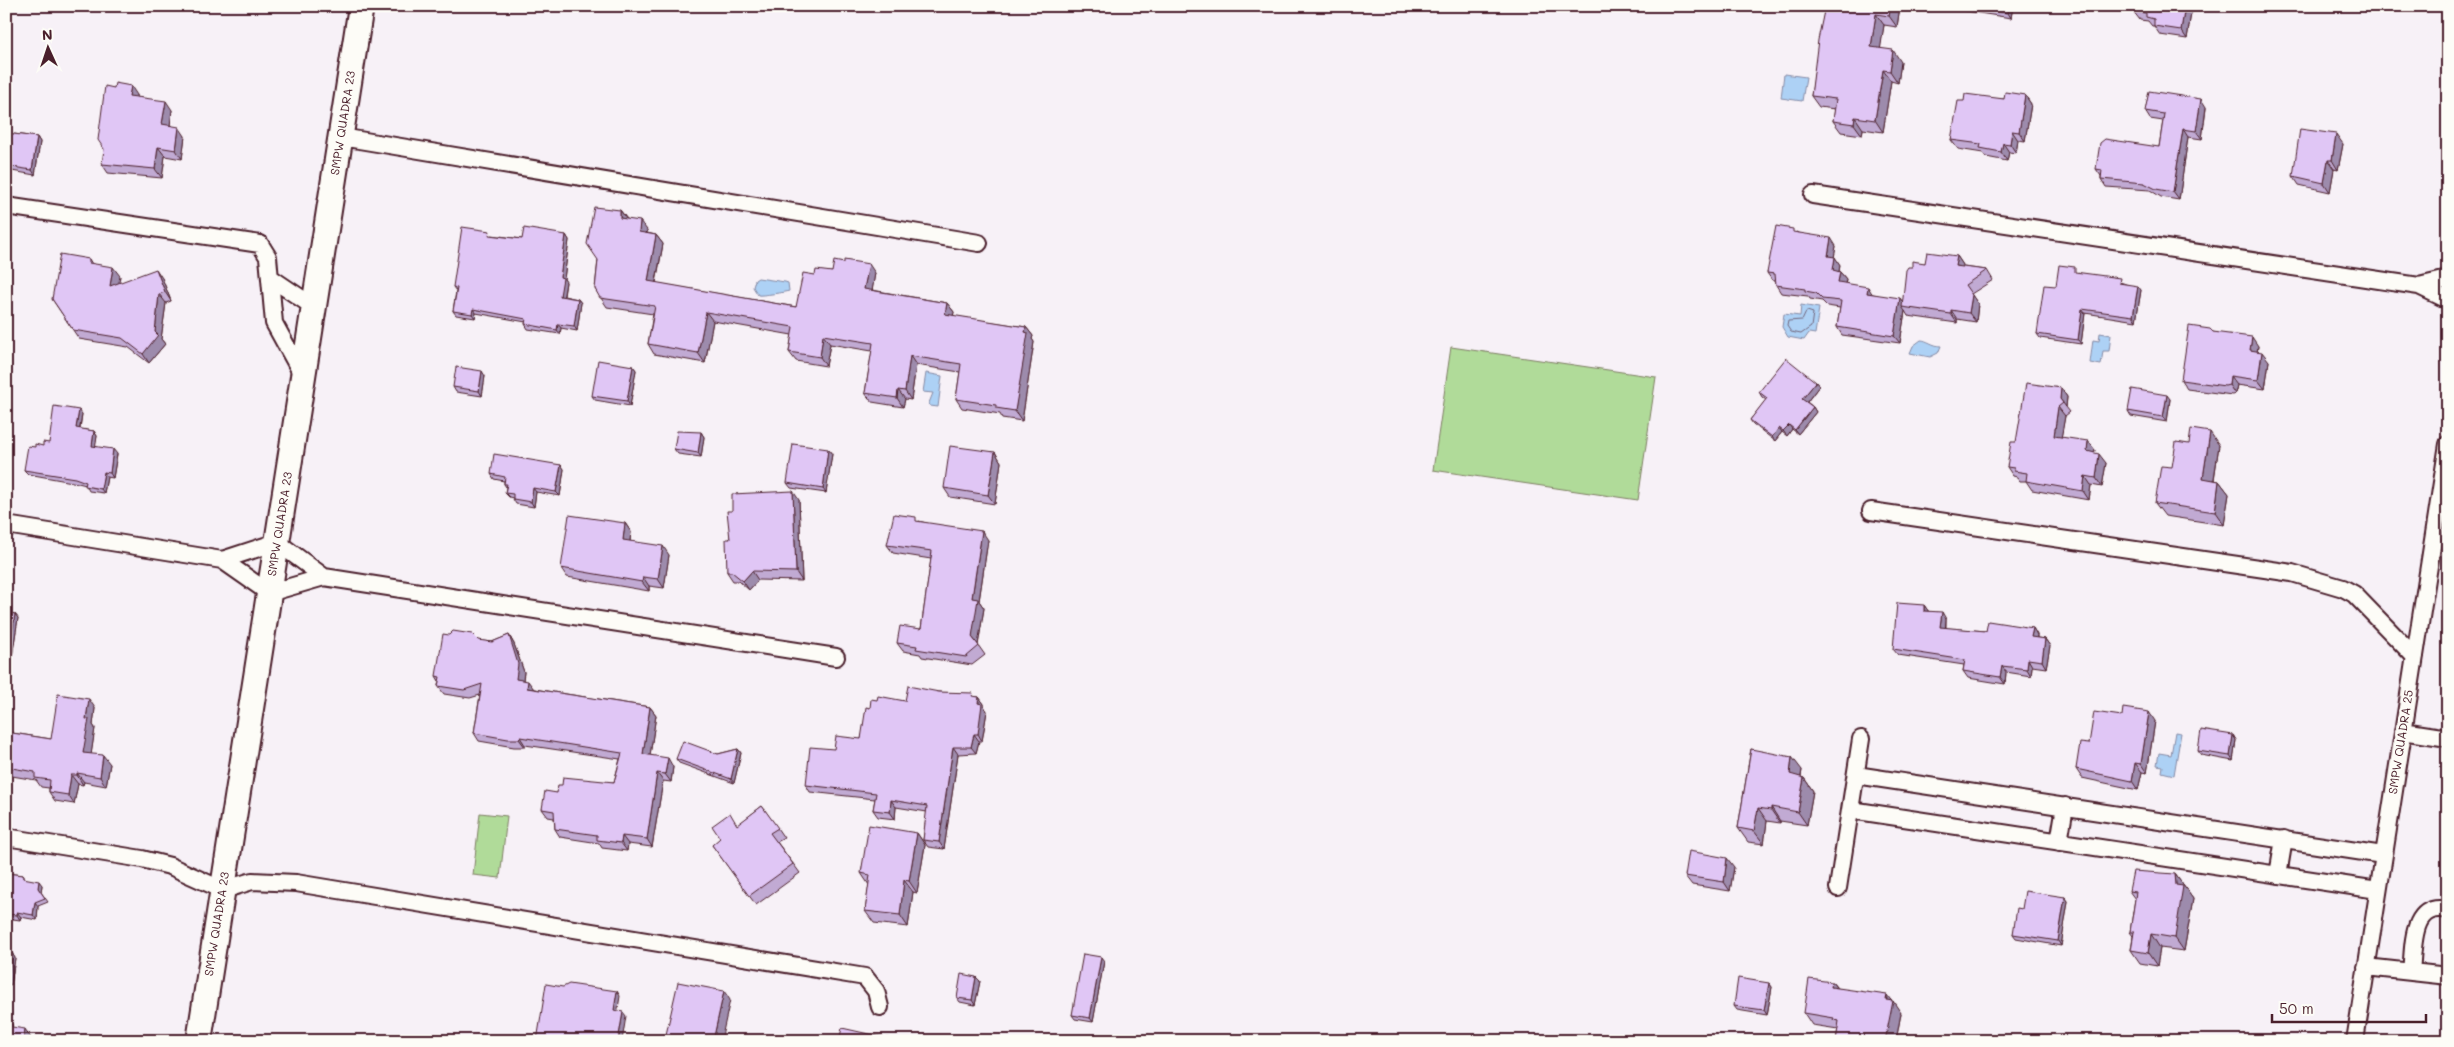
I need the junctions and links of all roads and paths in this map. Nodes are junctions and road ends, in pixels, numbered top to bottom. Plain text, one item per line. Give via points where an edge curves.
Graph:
1 (361, 6) edge
2 (341, 137) junction
3 (1813, 195) dead end
4 (6, 206) edge
5 (979, 244) dead end
6 (271, 278) junction
7 (2448, 280) edge
8 (2419, 286) junction
9 (2448, 300) edge
10 (314, 307) junction
11 (303, 376) junction
12 (2448, 444) edge
13 (1871, 512) dead end
14 (2442, 518) edge
15 (6, 525) edge
16 (277, 542) junction
17 (222, 560) junction
18 (324, 576) junction
19 (269, 593) junction
20 (836, 657) dead end
21 (2415, 657) junction
22 (2403, 731) junction
23 (2448, 738) edge
24 (1861, 739) dead end
25 (1856, 774) junction
26 (2066, 806) junction
27 (1851, 810) junction
28 (6, 837) edge
29 (2284, 840) junction
30 (2060, 842) junction
31 (2383, 855) junction
32 (2278, 875) junction
33 (1838, 888) dead end
34 (223, 890) junction
35 (2378, 890) junction
36 (2448, 910) edge
37 (2366, 967) junction
38 (2411, 972) junction
39 (2448, 976) edge
40 (880, 1007) dead end
41 (199, 1041) edge
42 (2354, 1041) edge

1 - 2 street, SMPW QUADRA 23
2 - 5 street
2 - 10 street, SMPW QUADRA 23
3 - 8 street
4 - 6 street via 253,242 260,244 268,257
6 - 10 street
6 - 11 street via 274,323
7 - 8 street
8 - 9 street
10 - 11 street, SMPW QUADRA 23
11 - 16 street, SMPW QUADRA 23
12 - 14 street, SMPW QUADRA 25
13 - 21 street via 2292,573 2354,594
14 - 21 street, SMPW QUADRA 25
15 - 17 street
16 - 17 street
16 - 18 street
16 - 19 street, SMPW QUADRA 23
17 - 19 street
18 - 19 street
18 - 20 street
19 - 34 street, SMPW QUADRA 23
21 - 22 street, SMPW QUADRA 25
22 - 23 street
22 - 31 street, SMPW QUADRA 25
24 - 25 street
25 - 26 street
25 - 27 street
26 - 29 street
26 - 30 street
27 - 30 street
27 - 33 street
28 - 34 street via 170,866
29 - 31 street
29 - 32 street
30 - 32 street
31 - 35 street, SMPW QUADRA 25
32 - 35 street
34 - 40 street via 252,881 296,883 865,977 876,991
34 - 41 street, SMPW QUADRA 23
35 - 37 street, SMPW QUADRA 25
36 - 38 street via 2431,910 2417,922
37 - 38 street
37 - 42 street, SMPW QUADRA 25
38 - 39 street

